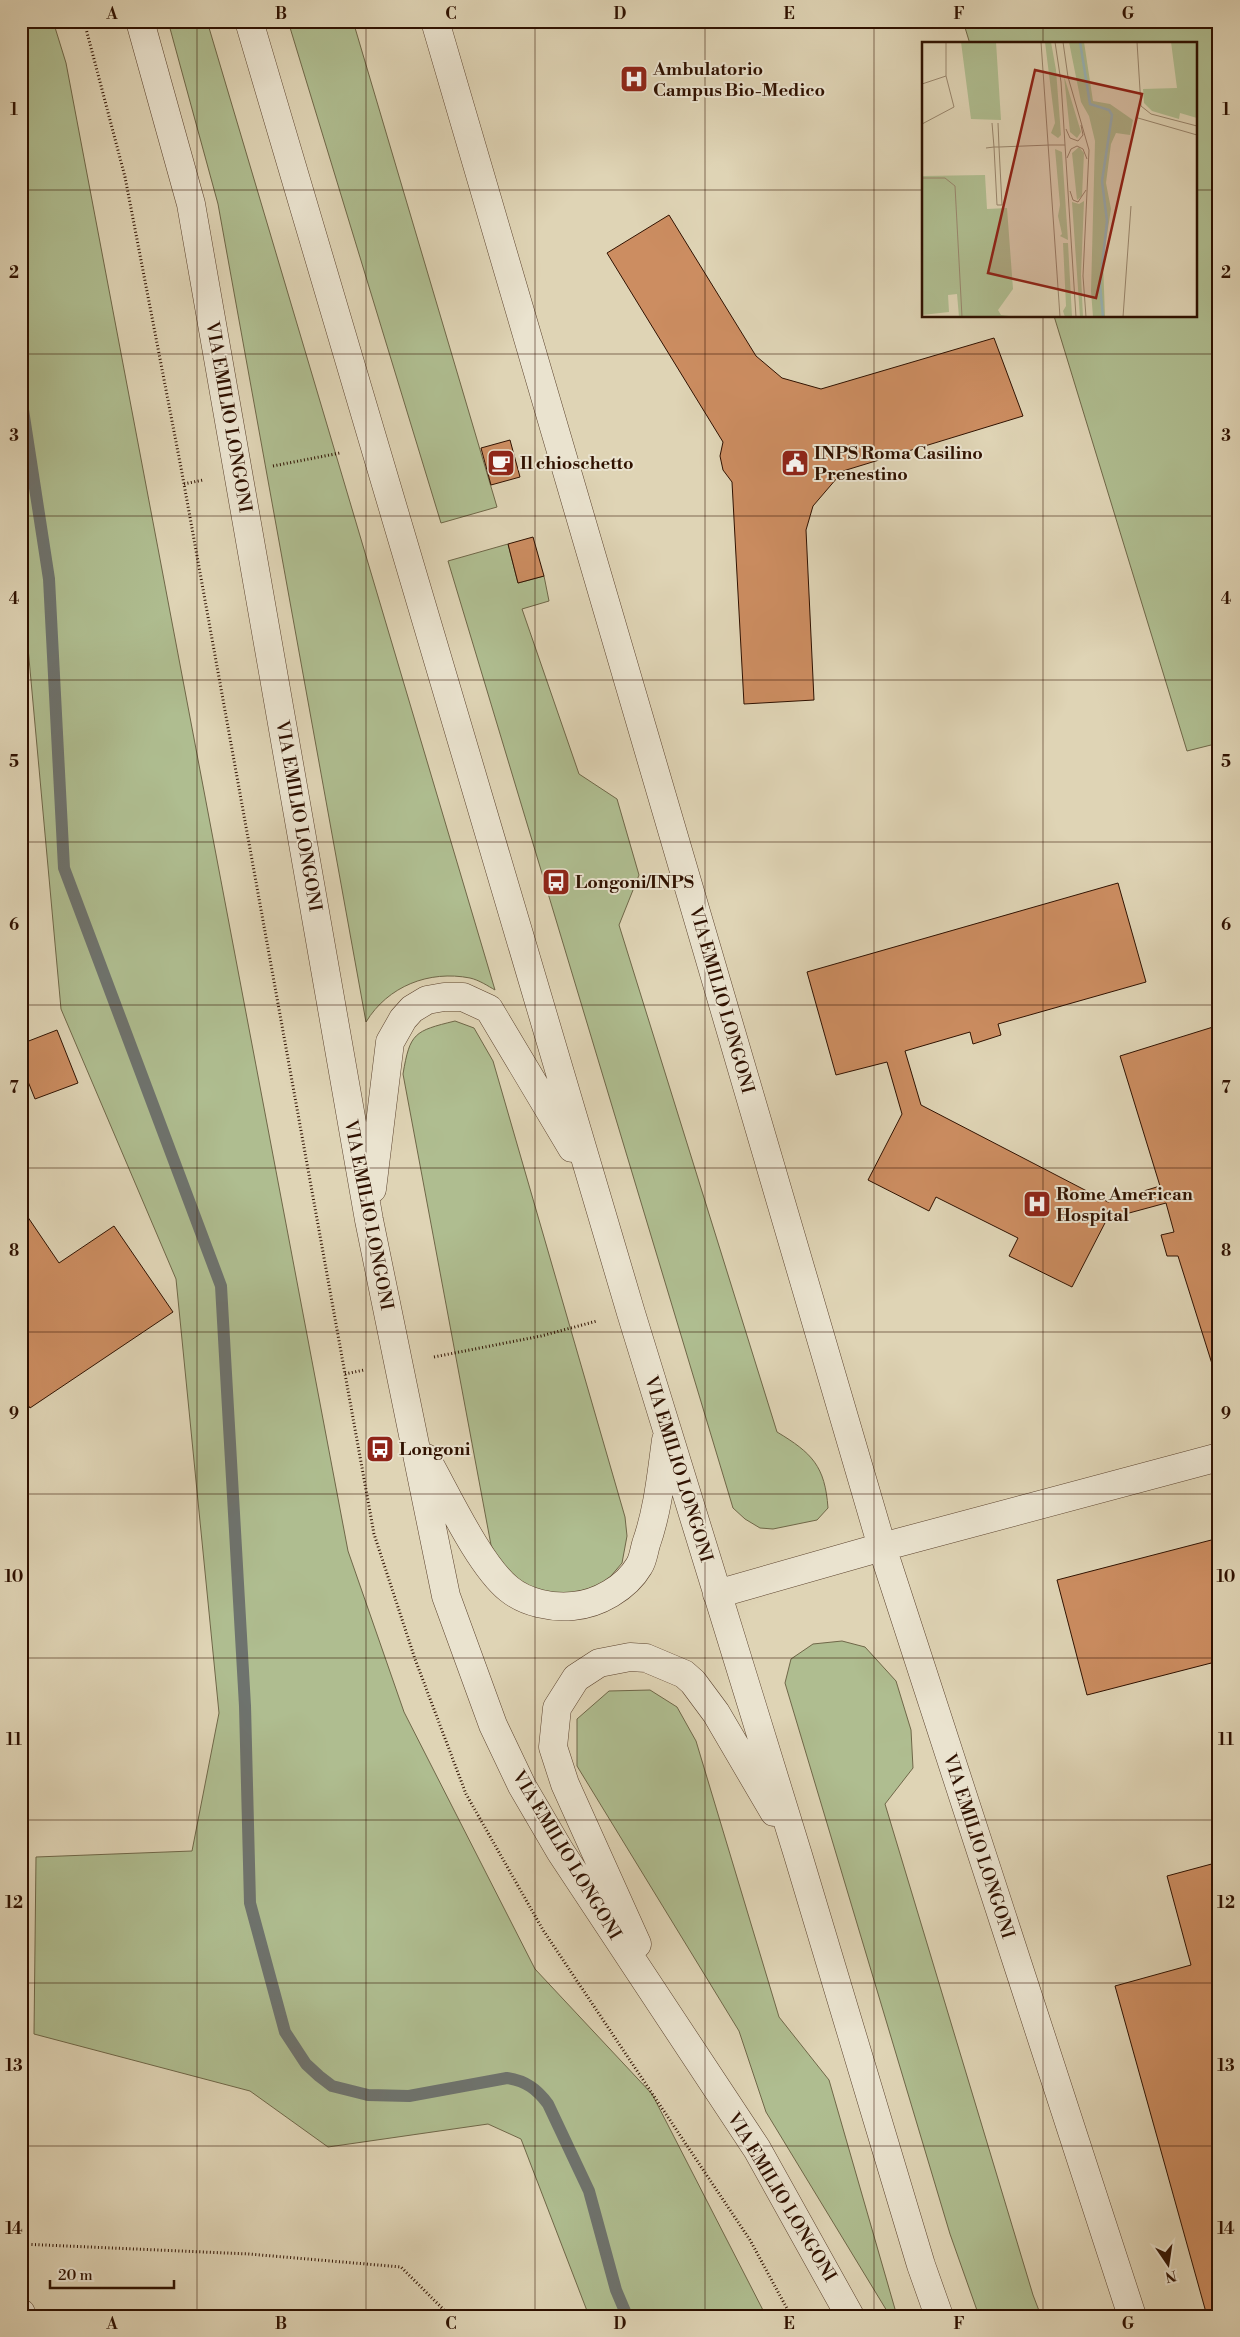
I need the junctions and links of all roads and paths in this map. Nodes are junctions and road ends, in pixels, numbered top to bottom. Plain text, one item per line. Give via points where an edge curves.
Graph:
1 (140, 21) edge
2 (248, 21) edge
3 (435, 21) edge
4 (375, 446) junction
5 (239, 472) junction
6 (184, 484) dead end
7 (592, 1182) junction
8 (369, 1220) junction
9 (631, 1313) junction
10 (398, 1364) junction
11 (345, 1374) dead end
12 (667, 1432) junction
13 (413, 1435) junction
14 (1219, 1456) edge
15 (882, 1547) junction
16 (717, 1594) junction
17 (798, 1855) junction
18 (677, 2031) junction
19 (21, 2244) edge
20 (450, 2316) edge
21 (850, 2316) edge
22 (939, 2316) edge
23 (1132, 2316) edge

1 - 5 street, VIA EMILIO LONGONI via 191,204
2 - 4 street, VIA EMILIO LONGONI
3 - 15 street, VIA EMILIO LONGONI
4 - 5 path
4 - 7 street, VIA EMILIO LONGONI
5 - 6 path
5 - 8 street, VIA EMILIO LONGONI
7 - 8 street via 489,1009 463,996 444,997 427,1000 412,1009 390,1042
7 - 9 street, VIA EMILIO LONGONI
8 - 10 street, VIA EMILIO LONGONI
9 - 10 path via 541,1336
9 - 12 street, VIA EMILIO LONGONI
10 - 11 path
10 - 13 street, VIA EMILIO LONGONI
12 - 13 street via 657,1509 639,1566 622,1586 601,1599 562,1607 528,1600 509,1589 495,1573 475,1545
12 - 16 street, VIA EMILIO LONGONI
13 - 18 street, VIA EMILIO LONGONI via 446,1596 493,1725 522,1786 560,1851
14 - 15 street
15 - 16 street
15 - 23 street, VIA EMILIO LONGONI
16 - 17 street, VIA EMILIO LONGONI
17 - 18 street via 716,1713 684,1674 646,1658 615,1658 584,1671 568,1686 556,1708 553,1747 565,1784
17 - 22 street, VIA EMILIO LONGONI
18 - 21 street, VIA EMILIO LONGONI via 756,2149
19 - 20 path via 249,2254 401,2267

